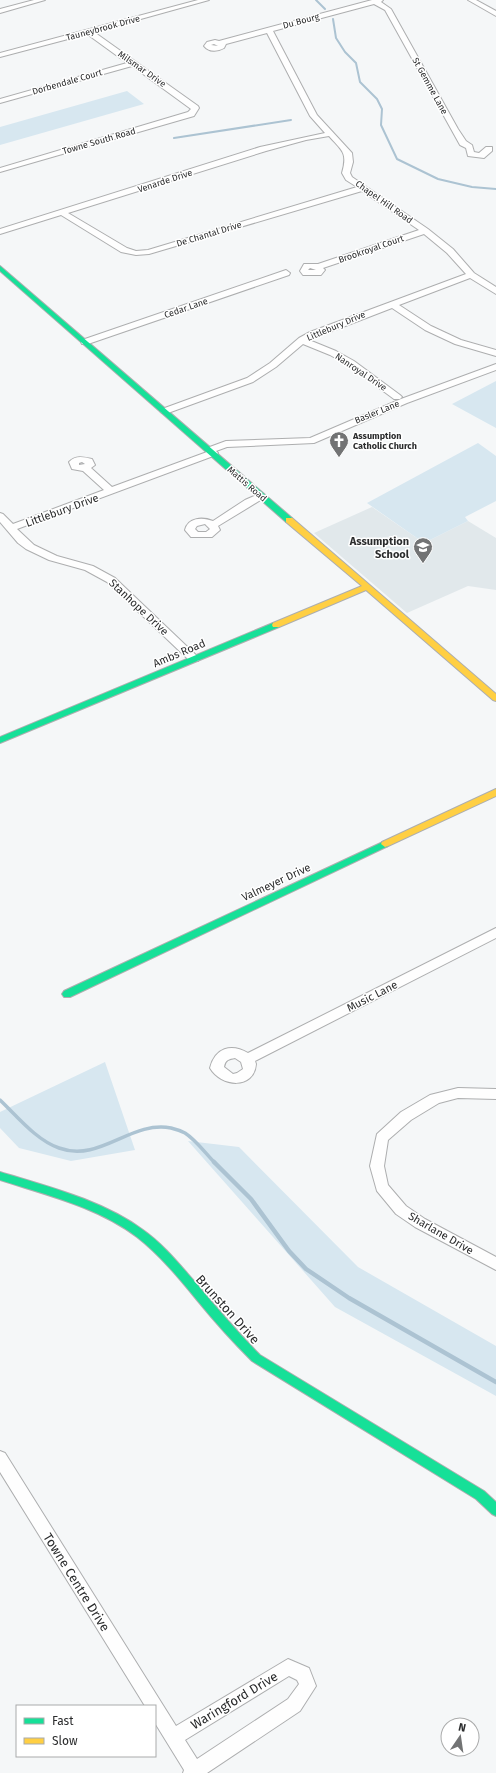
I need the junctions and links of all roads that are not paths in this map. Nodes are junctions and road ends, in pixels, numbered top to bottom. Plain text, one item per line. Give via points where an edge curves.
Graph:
1 (39, 0) edge
2 (206, 0) edge
3 (470, 0) edge
4 (378, 1) edge
5 (0, 11) edge
6 (496, 14) edge
7 (269, 30) junction
8 (89, 32) junction
9 (222, 43) dead end
10 (0, 55) edge
11 (134, 64) junction
12 (0, 101) edge
13 (195, 108) joint
14 (330, 134) junction
15 (492, 148) edge
16 (0, 170) edge
17 (362, 188) junction
18 (62, 213) junction
19 (425, 231) junction
20 (0, 232) edge
21 (317, 267) dead end
22 (0, 268) edge
23 (286, 274) dead end
24 (471, 275) junction
25 (496, 291) edge
26 (392, 304) junction
27 (302, 340) junction
28 (85, 342) junction
29 (496, 353) edge
30 (496, 367) edge
31 (397, 397) dead end
32 (165, 411) junction
33 (211, 452) junction
34 (86, 468) dead end
35 (112, 492) junction
36 (261, 496) junction
37 (0, 516) edge
38 (213, 525) dead end
39 (12, 528) junction
40 (367, 587) junction
41 (194, 659) junction
42 (496, 698) edge
43 (0, 740) edge
44 (496, 792) edge
45 (496, 933) edge
46 (67, 994) dead end
47 (248, 1059) dead end
48 (496, 1094) edge
49 (0, 1176) edge
50 (496, 1264) edge
51 (0, 1458) edge
52 (496, 1510) edge
53 (154, 1705) edge
54 (156, 1708) edge
55 (174, 1737) junction
56 (194, 1772) edge

1 - 5 street
2 - 8 street, Tauneybrook Drive
3 - 6 street
4 - 7 street, Du Bourg
4 - 15 street, St Gemme Lane via 388,9 463,143 469,147
7 - 9 street, Du Bourg
7 - 14 street, Chapel Hill Road via 314,116
8 - 10 street, Tauneybrook Drive
8 - 11 street, Milsmar Drive
11 - 12 street, Dorbendale Court
11 - 13 street, Milsmar Drive
13 - 16 street, Towne South Road via 191,114
14 - 17 street, Chapel Hill Road via 348,153 346,173
14 - 18 street, Venarde Drive via 263,150
17 - 18 street, De Chantal Drive via 149,252 136,253 124,250
17 - 19 street, Chapel Hill Road
18 - 20 street, Venarde Drive
19 - 21 street, Brookroyal Court
19 - 24 street, Chapel Hill Road via 450,251
22 - 28 street, Mattis Road
23 - 28 street, Cedar Lane
24 - 25 street, Chapel Hill Road
24 - 26 street, Littlebury Drive
26 - 27 street, Littlebury Drive
26 - 29 street via 428,328 452,339
27 - 31 street, Nanroyal Drive via 351,363
27 - 32 street, Littlebury Drive via 273,365 250,380
28 - 32 street, Mattis Road
30 - 33 street, Basler Lane via 404,401 311,441 226,444
32 - 33 street, Mattis Road
33 - 35 street, Littlebury Drive
33 - 36 street, Mattis Road
34 - 35 street, Littlebury Drive
35 - 39 street, Littlebury Drive
36 - 38 street
36 - 40 street, Mattis Road
37 - 39 street, Stanhope Drive
39 - 41 street, Stanhope Drive via 22,541 39,552 89,568 111,580
40 - 41 street, Ambs Road
40 - 42 street, Mattis Road
41 - 43 street, Ambs Road
44 - 46 street, Valmeyer Drive
45 - 47 street, Music Lane
48 - 50 street, Sharlane Drive via 450,1094 435,1099 412,1113 382,1138 377,1166 382,1187 401,1210
49 - 52 street, Brunston Drive via 105,1212 142,1234 256,1358 480,1495
51 - 53 street, Towne Centre Drive
54 - 55 street, Towne Centre Drive
55 - 56 street, Towne Centre Drive
55 - 56 street, Waringford Drive via 288,1667 303,1674 308,1686 294,1705

